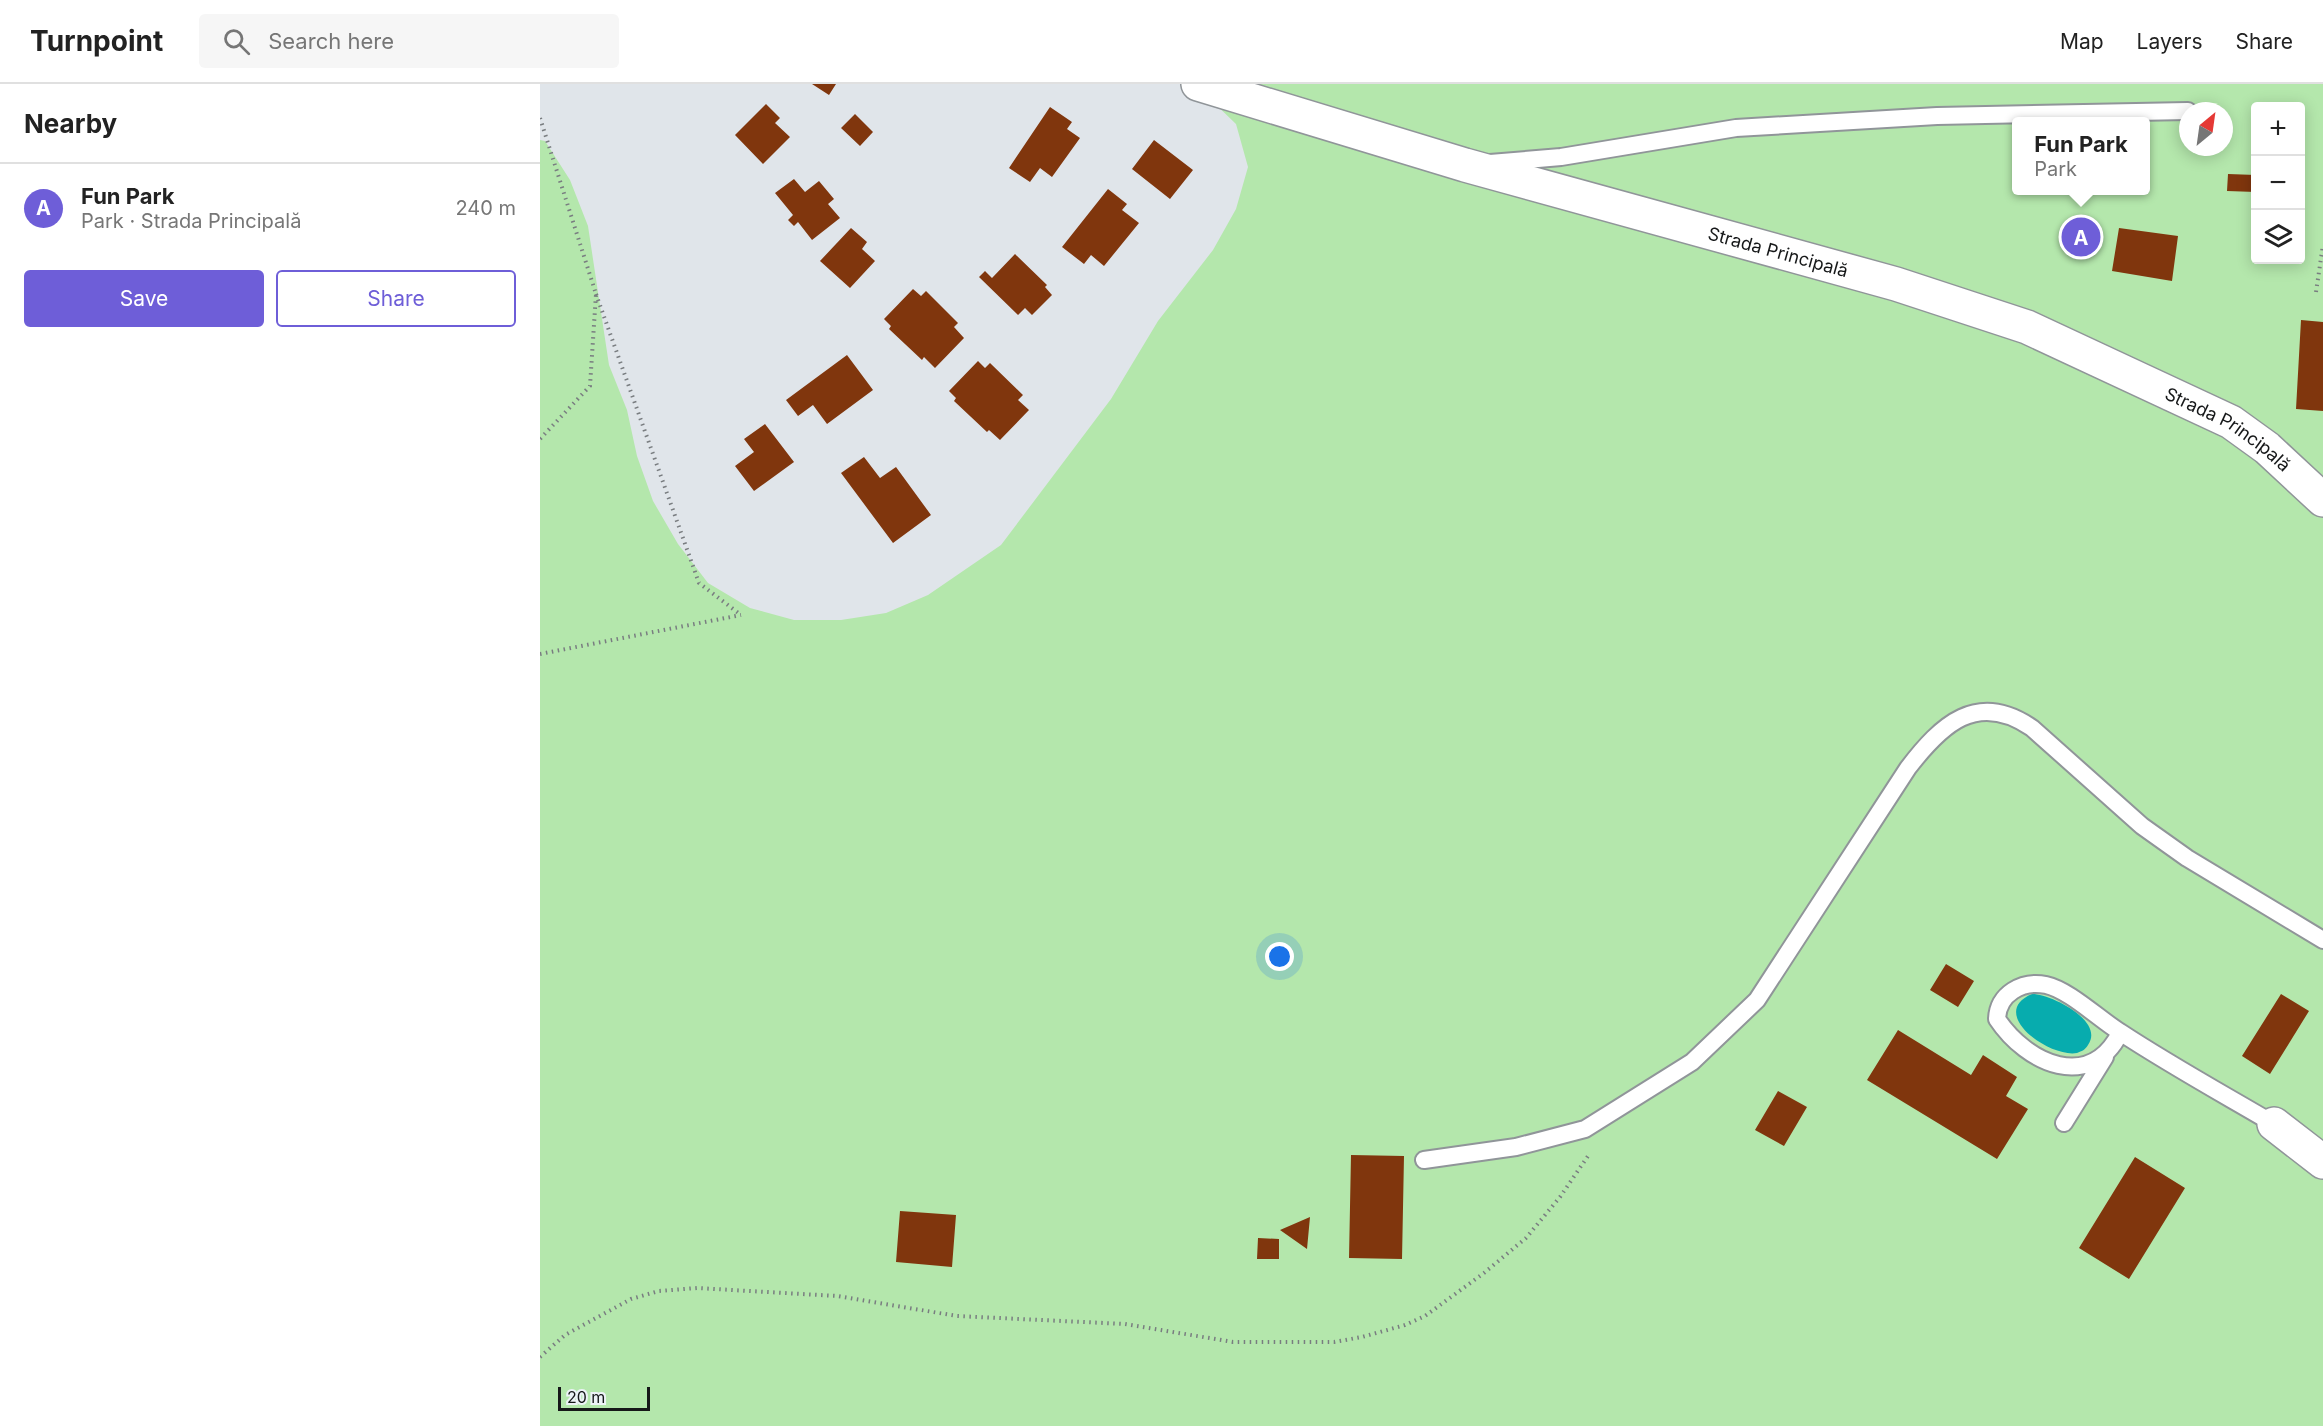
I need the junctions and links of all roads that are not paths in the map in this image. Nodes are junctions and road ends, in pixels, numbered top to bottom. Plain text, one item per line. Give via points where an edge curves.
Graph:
1 (1198, 84) edge
2 (2179, 111) edge
3 (1465, 165) junction
4 (2323, 500) edge
5 (2323, 940) edge
6 (2120, 1032) junction
7 (2109, 1052) junction
8 (2064, 1123) dead end
9 (2274, 1124) joint
10 (1424, 1161) dead end
11 (2323, 1161) edge

1 - 3 street, Strada Principală
2 - 3 lane via 1936,116 1736,128 1561,157
3 - 4 street, Strada Principală via 1896,284 2027,327 2231,422 2267,448
5 - 10 lane via 2151,833 2015,716 1998,712 1962,717 1932,736 1908,768 1757,1000 1692,1062 1585,1129 1516,1148
6 - 7 lane
6 - 7 lane via 2048,985 2016,988 2001,1001 1997,1019 2004,1029 2046,1061 2079,1066 2102,1059
6 - 9 lane
7 - 8 lane
9 - 11 street

